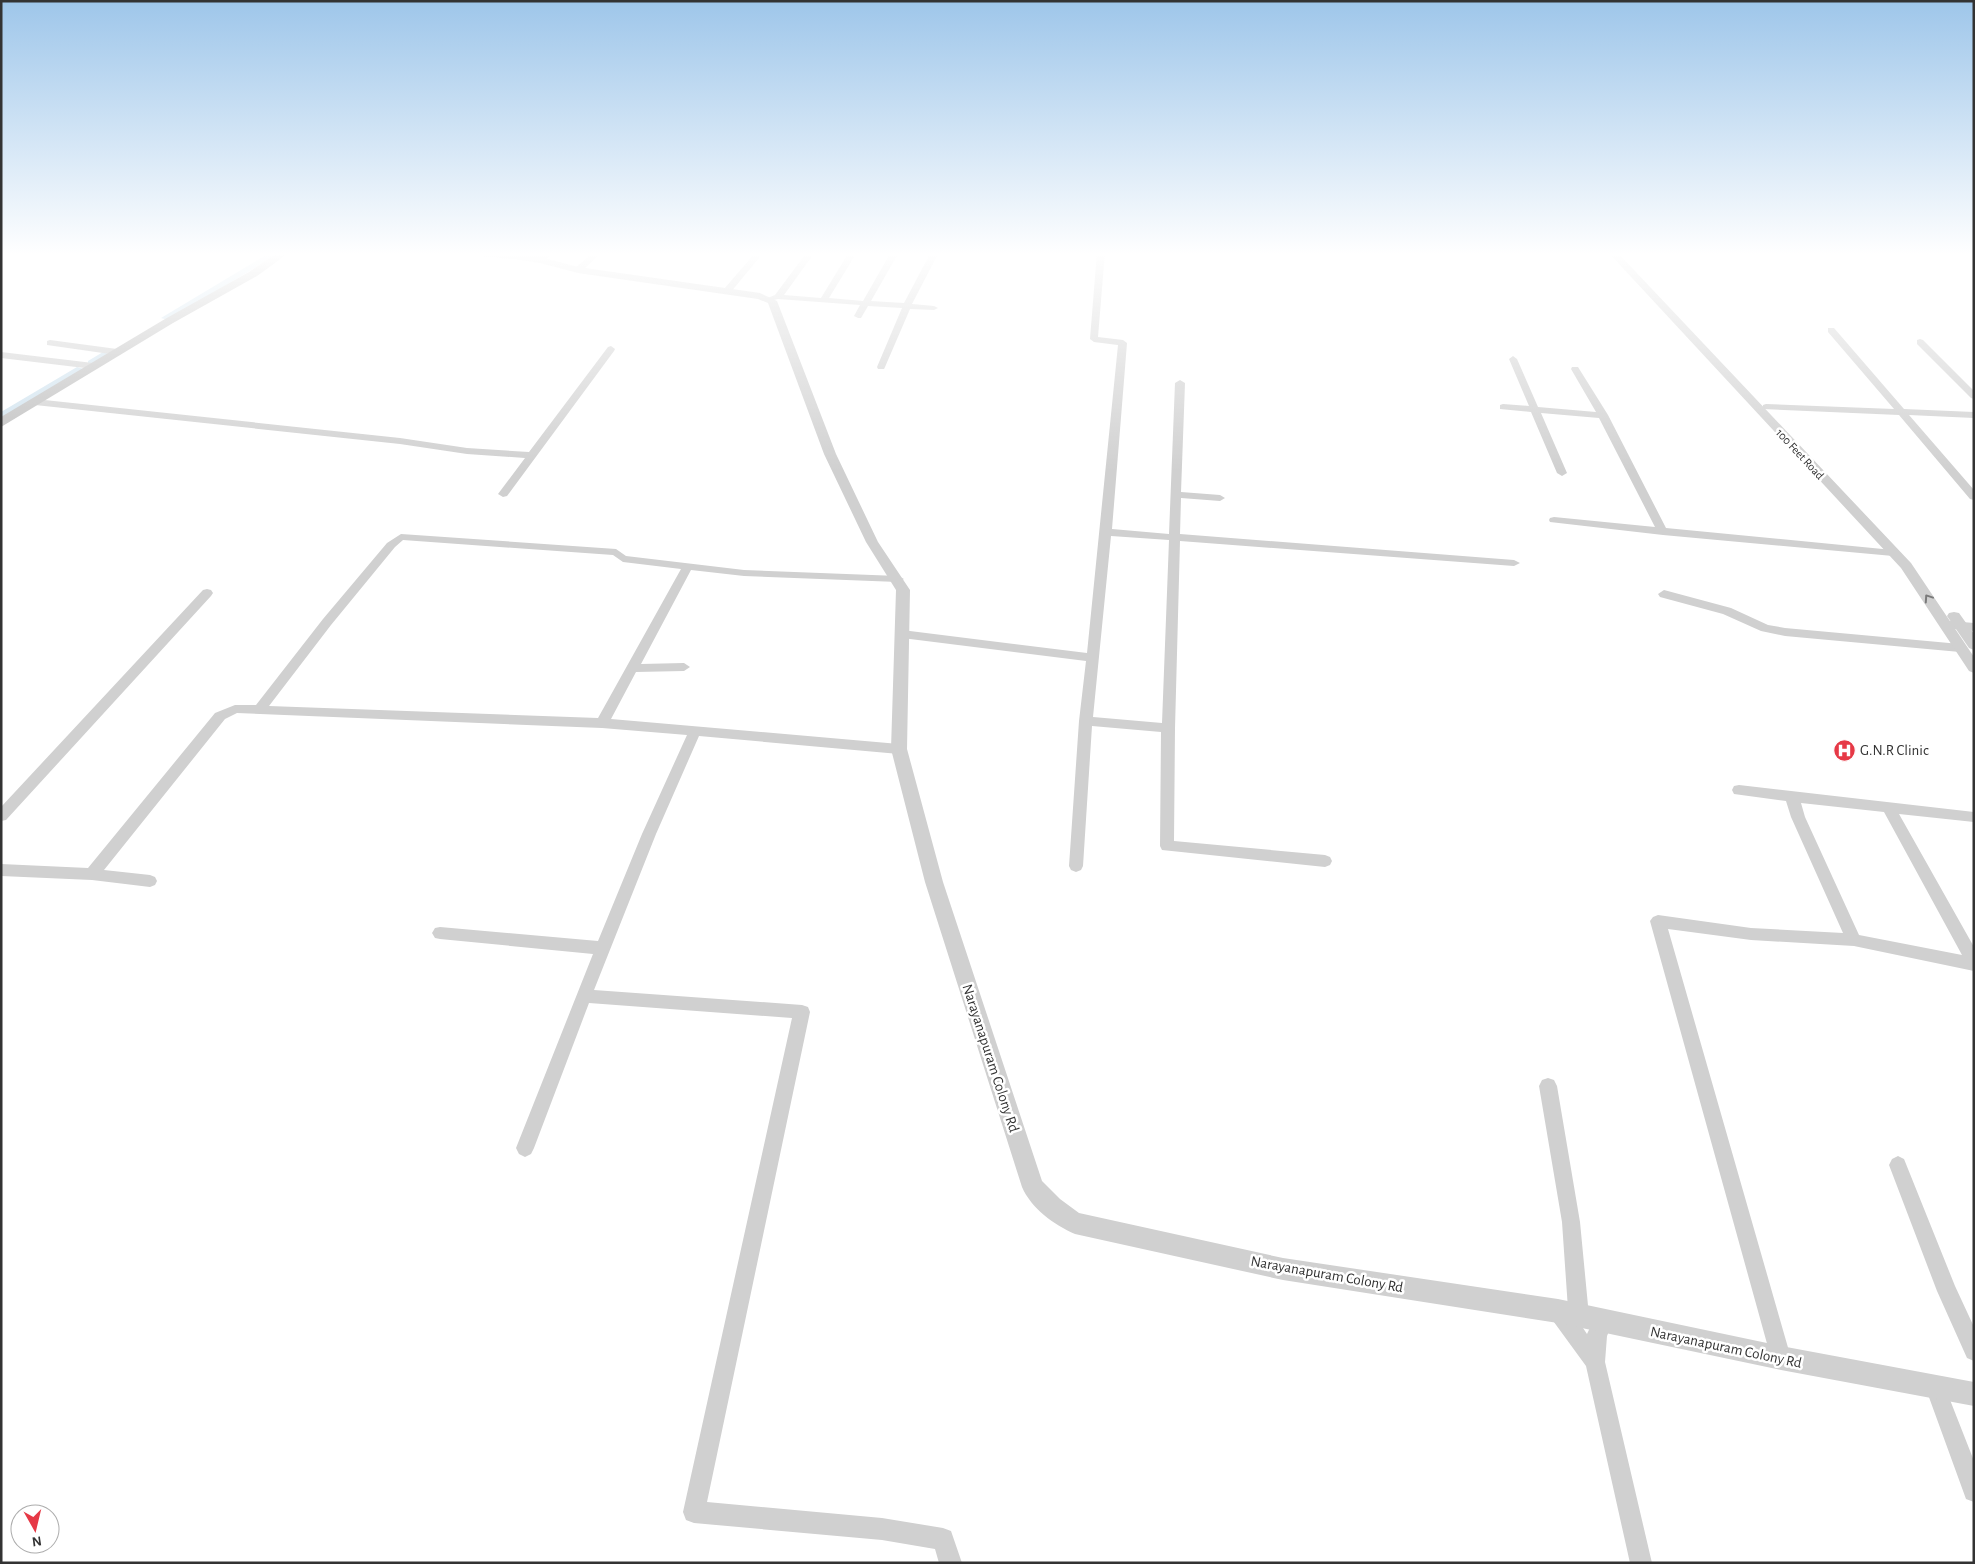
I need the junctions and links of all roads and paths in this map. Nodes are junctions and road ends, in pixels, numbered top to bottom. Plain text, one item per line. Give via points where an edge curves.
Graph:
1 (164, 325) edge
2 (781, 325) edge
3 (899, 325) edge
4 (1095, 325) edge
5 (1680, 325) edge
6 (1689, 325) edge
7 (1831, 330) dead end
8 (1920, 342) dead end
9 (50, 343) dead end
10 (610, 349) dead end
11 (117, 352) junction
12 (1, 355) edge
13 (1513, 359) dead end
14 (93, 366) junction
15 (881, 367) dead end
16 (1576, 369) dead end
17 (1180, 383) dead end
18 (1974, 396) edge
19 (34, 402) junction
20 (1503, 407) dead end
21 (1766, 407) junction
22 (1535, 410) junction
23 (1898, 411) junction
24 (1603, 415) junction
25 (1974, 415) edge
26 (1, 423) edge
27 (530, 455) junction
28 (1562, 473) dead end
29 (503, 494) dead end
30 (1176, 495) junction
31 (1974, 497) edge
32 (1220, 498) dead end
33 (1554, 520) dead end
34 (1106, 532) junction
35 (1663, 532) junction
36 (1174, 536) junction
37 (1893, 553) junction
38 (1514, 563) dead end
39 (688, 566) junction
40 (898, 579) junction
41 (207, 593) dead end
42 (1664, 594) dead end
43 (1946, 624) junction
44 (1960, 626) junction
45 (1974, 627) edge
46 (902, 634) junction
47 (1974, 646) edge
48 (1960, 648) junction
49 (1092, 658) junction
50 (632, 668) junction
51 (684, 668) dead end
52 (1974, 668) edge
53 (260, 709) junction
54 (1086, 721) junction
55 (602, 723) junction
56 (1168, 728) junction
57 (695, 730) junction
58 (899, 749) junction
59 (1739, 790) dead end
60 (1792, 797) junction
61 (1890, 808) junction
62 (1, 816) edge
63 (1974, 817) edge
64 (1325, 861) dead end
65 (1076, 866) dead end
66 (1, 870) edge
67 (92, 874) junction
68 (150, 881) dead end
69 (440, 932) dead end
70 (1854, 940) junction
71 (601, 948) junction
72 (1974, 963) edge
73 (585, 996) junction
74 (1548, 1086) dead end
75 (525, 1148) dead end
76 (1898, 1165) dead end
77 (1558, 1311) junction
78 (1579, 1316) junction
79 (1603, 1322) junction
80 (1974, 1351) edge
81 (1781, 1358) junction
82 (1595, 1362) junction
83 (1936, 1389) junction
84 (1974, 1394) edge
85 (1974, 1491) edge
86 (951, 1563) edge
87 (1641, 1563) edge

1 - 11 main road
2 - 40 street, Narayanapuram Colony Rd via 830,454 872,542
3 - 15 street
4 - 34 street via 1094,339 1123,343
5 - 37 street, 100 Feet Road
6 - 21 street, 100 Feet Road
7 - 23 street
8 - 18 street
9 - 11 street
10 - 27 street
11 - 14 main road
12 - 14 street
13 - 22 street
14 - 19 main road
16 - 24 street
17 - 30 street
19 - 26 main road
19 - 27 street via 400,440 466,452
20 - 22 street
21 - 23 street
21 - 44 street, 100 Feet Road via 1919,566
22 - 24 street
22 - 28 street
23 - 25 street
23 - 31 street
24 - 35 street
27 - 29 street
30 - 32 street
30 - 36 street
33 - 35 street
34 - 36 street
34 - 49 street
35 - 37 street
36 - 38 street
36 - 56 street
43 -> 37 street, 100 Feet Road via 1906,566
39 - 40 street via 744,573
39 - 50 street
39 - 53 street via 623,559 616,552 399,537 327,622
40 - 46 street, Narayanapuram Colony Rd via 903,590
41 - 62 street
42 - 48 street via 1727,611 1765,628 1785,632
43 - 44 street
43 - 48 street, 100 Feet Road
44 - 45 street
44 - 47 street, 100 Feet Road
46 - 49 street
46 - 58 street, Narayanapuram Colony Rd
48 - 52 street, 100 Feet Road
49 - 54 street
50 - 51 street
50 - 55 street
53 - 55 street
53 - 67 street via 235,709 220,716
54 - 56 street
54 - 65 street
55 - 57 street
56 - 64 street via 1167,846
57 - 58 street
57 - 71 street via 658,809
58 - 77 street, Narayanapuram Colony Rd via 934,882 1032,1187 1050,1207 1074,1223 1283,1268
59 - 60 street
60 - 61 street
60 - 70 street
61 - 63 street
61 - 72 street
66 - 67 street
67 - 68 street
69 - 71 street
70 - 72 street
70 - 81 street via 1750,934 1658,921
71 - 73 street
73 - 75 street
73 - 86 street via 802,1012 694,1512 882,1529 943,1539
74 - 78 street via 1571,1222
76 - 80 street
77 - 78 street, Narayanapuram Colony Rd
77 - 82 street
78 - 79 street, Narayanapuram Colony Rd
79 - 81 street, Narayanapuram Colony Rd
79 - 82 street via 1597,1335
81 - 83 street, Narayanapuram Colony Rd
82 - 87 street
83 - 84 street, Narayanapuram Colony Rd
83 - 85 street

